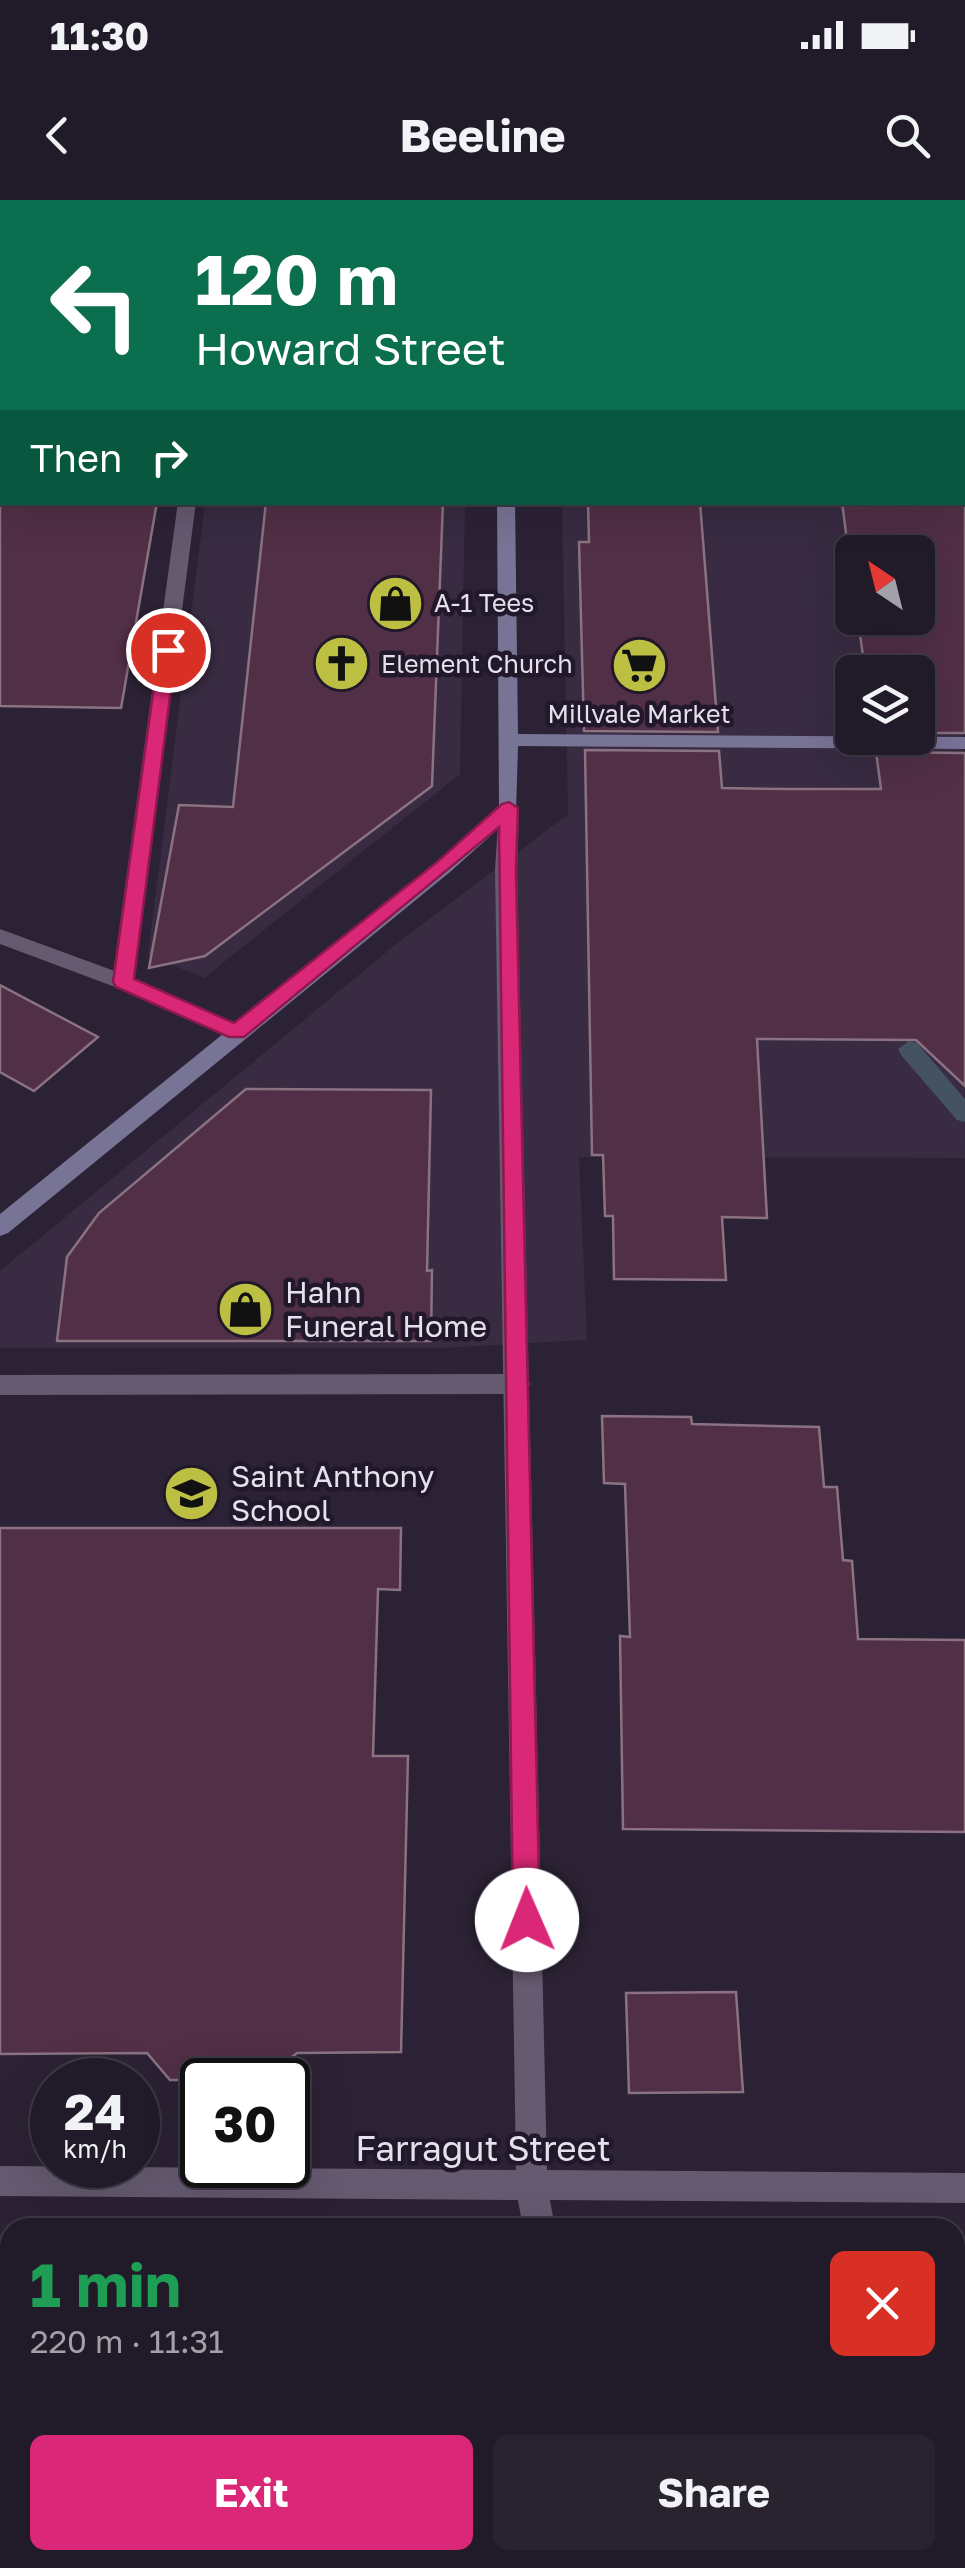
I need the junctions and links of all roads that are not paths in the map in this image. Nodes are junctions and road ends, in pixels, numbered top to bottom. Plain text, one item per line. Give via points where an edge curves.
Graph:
1 (187, 505) edge
2 (506, 505) edge
3 (508, 740) junction
4 (965, 743) edge
5 (509, 808) junction
6 (0, 936) edge
7 (123, 982) junction
8 (236, 1032) junction
9 (0, 1227) edge
10 (517, 1384) junction
11 (0, 1385) edge
12 (0, 2181) edge
13 (532, 2188) junction
14 (965, 2188) edge
15 (537, 2218) edge

1 - 7 street
2 - 3 street
3 - 4 street
3 - 5 street
5 - 8 street
5 - 10 street
6 - 7 street
7 - 8 street
8 - 9 street
10 - 11 street
10 - 13 street
12 - 13 street, Farragut Street
13 - 14 street, Farragut Street
13 - 15 street

